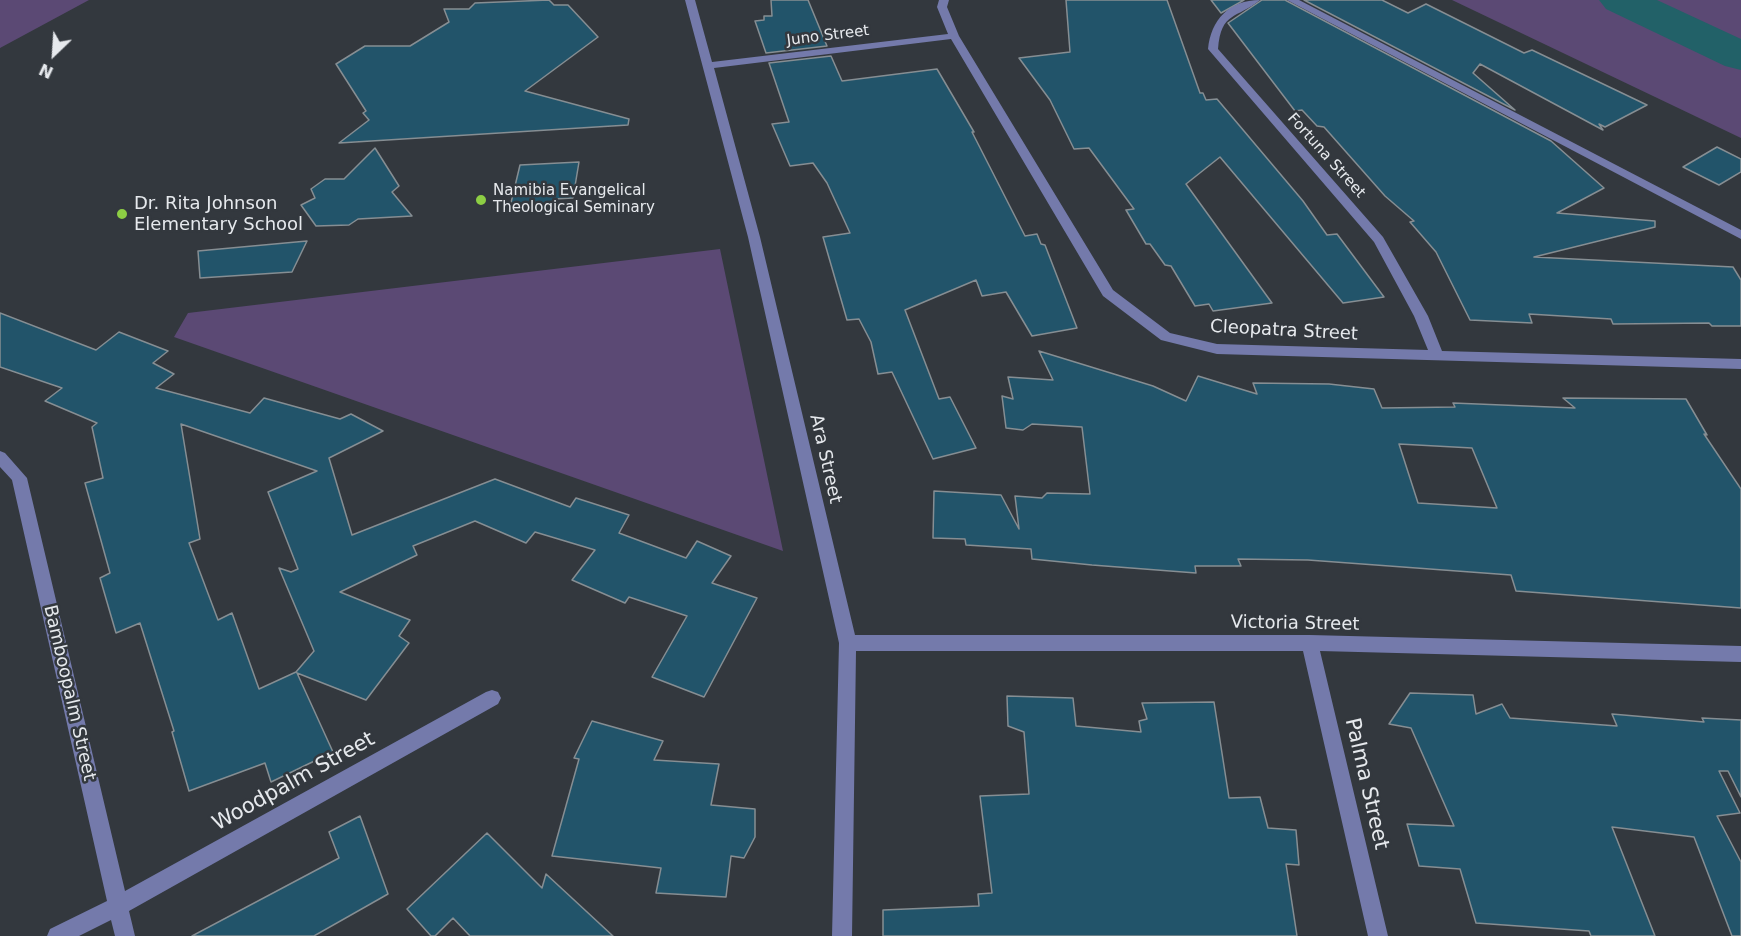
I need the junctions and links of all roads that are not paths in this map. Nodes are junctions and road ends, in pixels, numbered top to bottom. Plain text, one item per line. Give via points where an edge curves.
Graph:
1 (690, 0) edge
2 (944, 0) edge
3 (1255, 0) edge
4 (1292, 0) edge
5 (954, 36) junction
6 (707, 66) junction
7 (1741, 235) edge
8 (1437, 355) junction
9 (1741, 364) edge
10 (0, 457) edge
11 (848, 643) junction
12 (1310, 643) junction
13 (1741, 654) edge
14 (492, 698) dead end
15 (118, 906) junction
16 (57, 936) edge
17 (125, 936) edge
18 (842, 936) edge
19 (1378, 936) edge

1 - 6 street, Ara Street
2 - 5 street, Cleopatra Street via 942,7
3 - 8 street, Fortuna Street via 1221,18 1214,33 1213,49 1379,240
4 - 7 street
5 - 6 street, Juno Street
5 - 8 street, Cleopatra Street via 1108,293 1166,337 1217,349
6 - 11 street, Ara Street via 754,237
8 - 9 street, Cleopatra Street
10 - 15 street, Bamboopalm Street via 19,478
11 - 12 street, Victoria Street
11 - 18 street, Ara Street
12 - 13 street, Victoria Street
12 - 19 street, Palma Street
14 - 15 street, Woodpalm Street
15 - 16 street, Woodpalm Street
15 - 17 street, Bamboopalm Street

